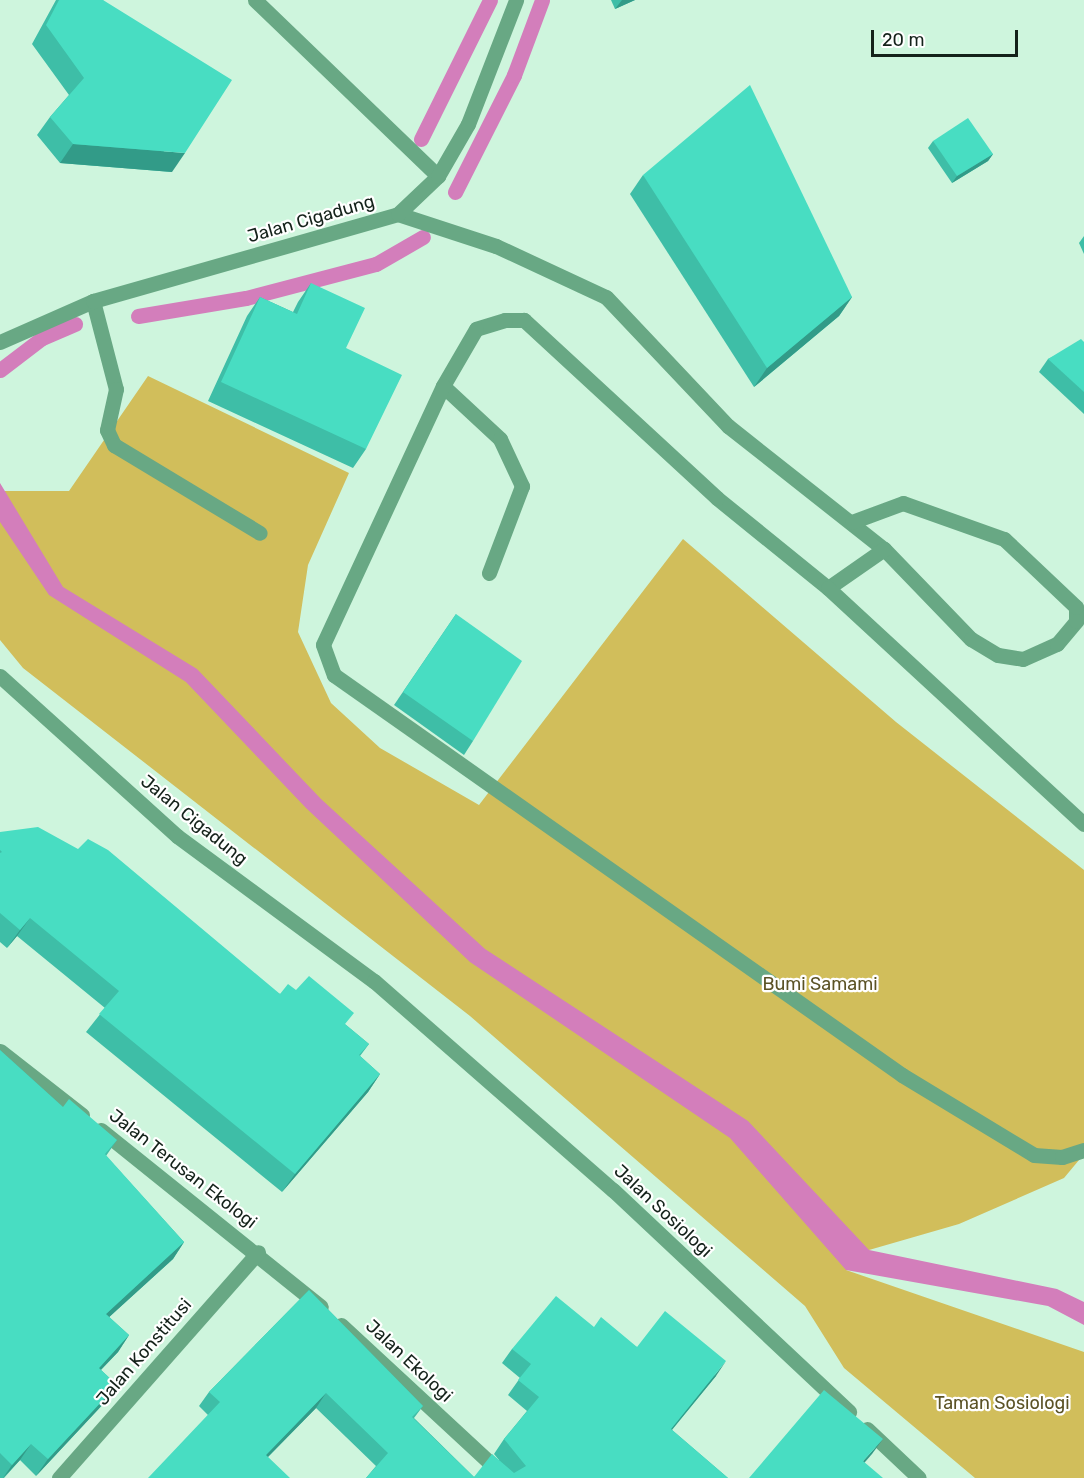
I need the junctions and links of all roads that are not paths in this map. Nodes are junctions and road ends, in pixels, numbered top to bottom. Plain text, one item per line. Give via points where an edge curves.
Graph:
1 (255, 0) edge
2 (516, 0) edge
3 (438, 176) junction
4 (398, 214) junction
5 (93, 302) junction
6 (0, 342) edge
7 (443, 386) junction
8 (852, 522) junction
9 (260, 533) dead end
10 (884, 549) junction
11 (489, 573) dead end
12 (828, 588) junction
13 (0, 676) edge
14 (1084, 824) edge
15 (374, 981) joint
16 (0, 1051) edge
17 (1084, 1150) edge
18 (258, 1252) junction
19 (59, 1478) edge
20 (506, 1478) edge
21 (919, 1478) edge

1 - 3 street
2 - 3 street, Jalan Cigadung via 468,124
3 - 4 street, Jalan Cigadung
4 - 5 street, Jalan Cigadung
4 - 8 street via 496,246 606,297 728,426
5 - 6 street, Jalan Cigadung
5 - 9 street via 118,399 107,430 114,445
7 - 11 street via 500,439 522,486
7 - 12 street via 476,329 505,320 524,320 717,498
7 - 17 street via 323,645 334,675 902,1075 1034,1155 1062,1157
8 - 10 street
8 - 10 street via 903,503 1004,539 1063,592 1076,607 1076,621 1041,655 998,655 971,639
10 - 12 street
12 - 14 street
13 - 15 street, Jalan Cigadung via 177,837
15 - 21 street, Jalan Sosiologi via 613,1190
16 - 18 street, Jalan Terusan Ekologi
18 - 19 street, Jalan Konstitusi
18 - 20 street, Jalan Ekologi

